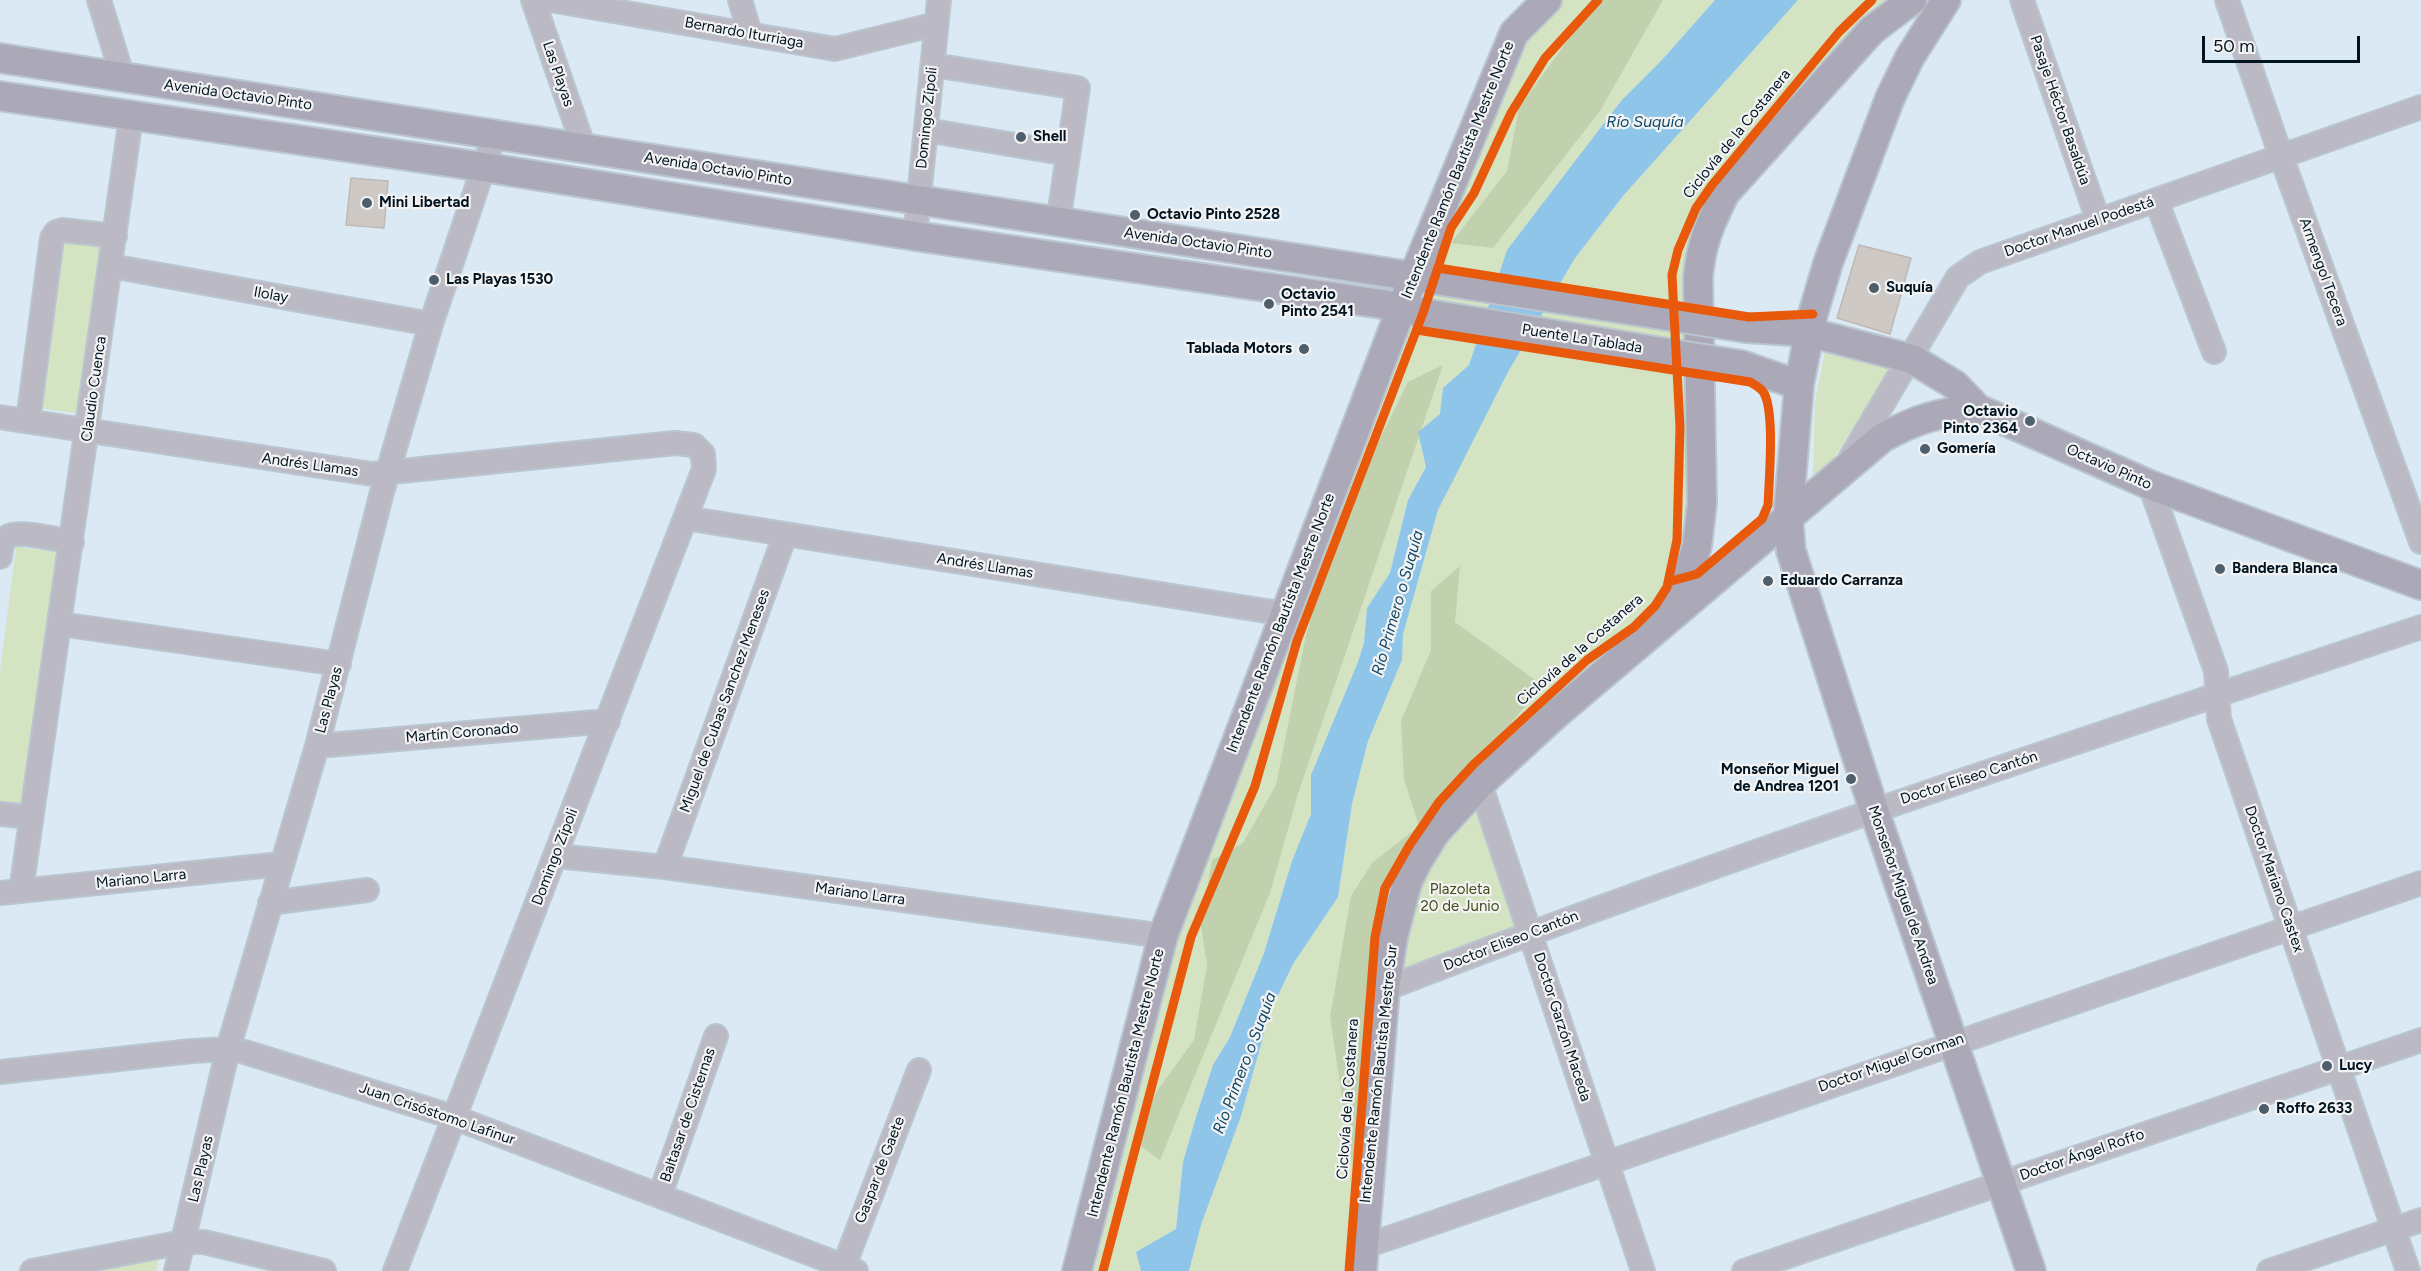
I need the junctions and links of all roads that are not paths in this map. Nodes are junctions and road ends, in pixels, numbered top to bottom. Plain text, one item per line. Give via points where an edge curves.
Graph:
1 (99, 0) edge
2 (532, 0) edge
3 (550, 0) edge
4 (740, 0) edge
5 (939, 0) edge
6 (1527, 0) edge
7 (1547, 0) edge
8 (1912, 0) edge
9 (1946, 0) edge
10 (2022, 0) edge
11 (2228, 0) edge
12 (936, 24) junction
13 (750, 33) junction
14 (1514, 33) junction
15 (0, 58) edge
16 (933, 65) junction
17 (123, 78) junction
18 (0, 96) edge
19 (2421, 107) edge
20 (131, 117) junction
21 (926, 129) junction
22 (495, 133) junction
23 (584, 148) junction
24 (1068, 154) junction
25 (2281, 156) junction
26 (483, 167) junction
27 (2156, 200) junction
28 (918, 201) junction
29 (2098, 220) junction
30 (1058, 223) junction
31 (115, 236) junction
32 (915, 236) junction
33 (111, 266) junction
34 (1425, 277) junction
35 (1413, 310) junction
36 (431, 324) junction
37 (1808, 332) junction
38 (2214, 352) dead end
39 (1912, 359) junction
40 (1799, 385) junction
41 (1978, 409) junction
42 (0, 417) edge
43 (28, 421) junction
44 (88, 431) junction
45 (694, 445) joint
46 (388, 472) junction
47 (1840, 475) junction
48 (2150, 485) junction
49 (1788, 517) junction
50 (685, 518) junction
51 (785, 535) junction
52 (72, 542) junction
53 (2421, 542) edge
54 (0, 557) edge
55 (2421, 585) edge
56 (1285, 614) junction
57 (60, 624) junction
58 (1662, 626) junction
59 (2421, 627) edge
60 (339, 664) junction
61 (2218, 695) junction
62 (608, 721) junction
63 (317, 746) junction
64 (1480, 784) junction
65 (1874, 810) junction
66 (0, 814) edge
67 (30, 817) junction
68 (556, 856) junction
69 (281, 864) junction
70 (665, 867) junction
71 (2421, 883) edge
72 (367, 890) dead end
73 (10, 892) edge
74 (270, 903) junction
75 (2290, 927) junction
76 (1531, 932) junction
77 (1163, 936) junction
78 (1385, 989) junction
79 (716, 1036) dead end
80 (2421, 1040) edge
81 (1953, 1042) junction
82 (228, 1049) junction
83 (2338, 1068) junction
84 (919, 1070) dead end
85 (0, 1071) edge
86 (453, 1117) junction
87 (1606, 1162) junction
88 (2001, 1182) junction
89 (660, 1195) junction
90 (2421, 1220) edge
91 (2394, 1229) junction
92 (183, 1242) junction
93 (1362, 1259) edge
94 (847, 1269) edge
95 (32, 1271) edge
96 (176, 1271) edge
97 (324, 1271) edge
98 (396, 1271) edge
99 (1077, 1271) edge
100 (1643, 1271) edge
101 (1744, 1271) edge
102 (2031, 1271) edge
103 (2269, 1271) edge
104 (2408, 1271) edge

1 - 17 street
2 - 23 street, Las Playas
3 - 13 street, Bernardo Iturriaga
4 - 13 street
5 - 12 street, Domingo Zípoli
6 - 14 street
7 - 14 main road, Intendente Ramón Bautista Mestre Norte
8 - 58 main road, Intendente Ramón Bautista Mestre Sur via 1864,38 1725,193 1710,224 1701,249 1698,277 1702,502 1697,546
9 - 37 main road via 1890,98 1828,263
10 - 29 street, Pasaje Héctor Basaldúa
11 - 25 street, Armengol Tecera
12 - 13 street, Bernardo Iturriaga via 836,49
12 - 16 street, Domingo Zípoli
14 - 34 main road, Intendente Ramón Bautista Mestre Norte
15 - 17 main road, Avenida Octavio Pinto
16 - 21 street, Domingo Zípoli
16 - 24 street via 1078,88
17 - 22 main road, Avenida Octavio Pinto
18 - 20 main road
19 - 25 street, Doctor Manuel Podestá
20 - 26 main road
20 - 31 street, Claudio Cuenca
21 - 24 street
21 - 28 street, Domingo Zípoli
22 - 23 main road, Avenida Octavio Pinto
22 - 26 street, Las Playas
23 - 28 main road, Avenida Octavio Pinto
24 - 30 street
25 - 27 street, Doctor Manuel Podestá
25 - 53 street, Armengol Tecera
26 - 32 main road
26 - 36 street, Las Playas
27 - 29 street, Doctor Manuel Podestá
27 - 38 street
28 - 30 main road, Avenida Octavio Pinto
28 - 32 street, Domingo Zípoli
29 - 39 street, Doctor Manuel Podestá via 1980,262 1958,278
30 - 34 main road, Avenida Octavio Pinto
31 - 33 street, Claudio Cuenca
31 - 43 street via 63,230 52,238
32 - 35 main road
33 - 36 street, Ilolay
33 - 44 street, Claudio Cuenca
34 - 35 main road, Intendente Ramón Bautista Mestre Norte
34 - 37 main road, bridge via 1746,328
35 - 40 main road, Puente La Tablada, bridge via 1741,365
35 - 56 main road, Intendente Ramón Bautista Mestre Norte
36 - 46 street, Las Playas
37 - 39 main road, Octavio Pinto
37 - 40 main road
39 - 41 main road, Octavio Pinto via 1954,386
39 - 47 street, Doctor Manuel Podestá
40 - 49 main road
41 - 47 main road, Intendente Ramón Bautista Mestre Sur via 1914,420 1882,438
41 - 48 main road, Octavio Pinto
42 - 43 street, Andrés Llamas
43 - 44 street, Andrés Llamas
44 - 46 street, Andrés Llamas via 358,473
44 - 52 street, Claudio Cuenca
45 - 46 street, Andrés Llamas via 675,443
45 - 50 street, Domingo Zípoli via 703,454 704,469
46 - 60 street, Las Playas
47 - 49 main road, Intendente Ramón Bautista Mestre Sur
48 - 55 main road, Octavio Pinto
48 - 61 street, Doctor Mariano Castex via 2216,671
49 - 58 main road, Intendente Ramón Bautista Mestre Sur
49 - 65 main road, Monseñor Miguel de Andrea via 1791,551
50 - 51 street, Andrés Llamas
50 - 62 street, Domingo Zípoli
51 - 56 street, Andrés Llamas
51 - 70 street, Miguel de Cubas Sanchez Meneses
52 - 54 street via 8,536
52 - 57 street, Claudio Cuenca
56 - 77 main road, Intendente Ramón Bautista Mestre Norte
57 - 60 street
57 - 67 street, Claudio Cuenca
58 - 64 main road, Intendente Ramón Bautista Mestre Sur
59 - 61 street, Doctor Eliseo Cantón
60 - 63 street, Las Playas
61 - 65 street, Doctor Eliseo Cantón
61 - 75 street, Doctor Mariano Castex via 2219,719
62 - 63 street, Martín Coronado
62 - 68 street, Domingo Zípoli
63 - 69 street, Las Playas
64 - 76 street, Doctor Garzón Maceda
64 - 78 main road, Intendente Ramón Bautista Mestre Sur via 1435,833 1407,883
65 - 76 street, Doctor Eliseo Cantón
65 - 81 main road, Monseñor Miguel de Andrea
66 - 67 street
67 - 73 street, Claudio Cuenca
68 - 70 street, Mariano Larra
68 - 86 street, Domingo Zípoli
69 - 73 street, Mariano Larra
69 - 74 street, Las Playas
70 - 77 street, Mariano Larra
71 - 75 street, Doctor Miguel Gorman
72 - 74 street
74 - 82 street, Las Playas
75 - 81 street, Doctor Miguel Gorman
75 - 83 street, Doctor Mariano Castex
76 - 78 street, Doctor Eliseo Cantón
76 - 87 street, Doctor Garzón Maceda
77 - 99 main road, Intendente Ramón Bautista Mestre Norte
78 - 93 main road, Intendente Ramón Bautista Mestre Sur
79 - 89 street, Baltasar de Cisternas
80 - 83 street, Doctor Ángel Roffo
81 - 87 street, Doctor Miguel Gorman
81 - 88 main road, Monseñor Miguel de Andrea
82 - 85 street, Juan Crisóstomo Lafinur
82 - 86 street, Juan Crisóstomo Lafinur
82 - 92 street, Las Playas
83 - 88 street, Doctor Ángel Roffo
83 - 91 street, Doctor Mariano Castex
84 - 94 street, Gaspar de Gaete
86 - 89 street, Juan Crisóstomo Lafinur
86 - 98 street, Domingo Zípoli
87 - 93 street, Doctor Miguel Gorman
87 - 100 street, Doctor Garzón Maceda
88 - 101 street, Doctor Ángel Roffo
88 - 102 main road, Monseñor Miguel de Andrea
89 - 94 street, Juan Crisóstomo Lafinur
90 - 91 street
91 - 103 street
91 - 104 street, Doctor Mariano Castex
92 - 95 street
92 - 96 street, Las Playas
92 - 97 street via 216,1244

